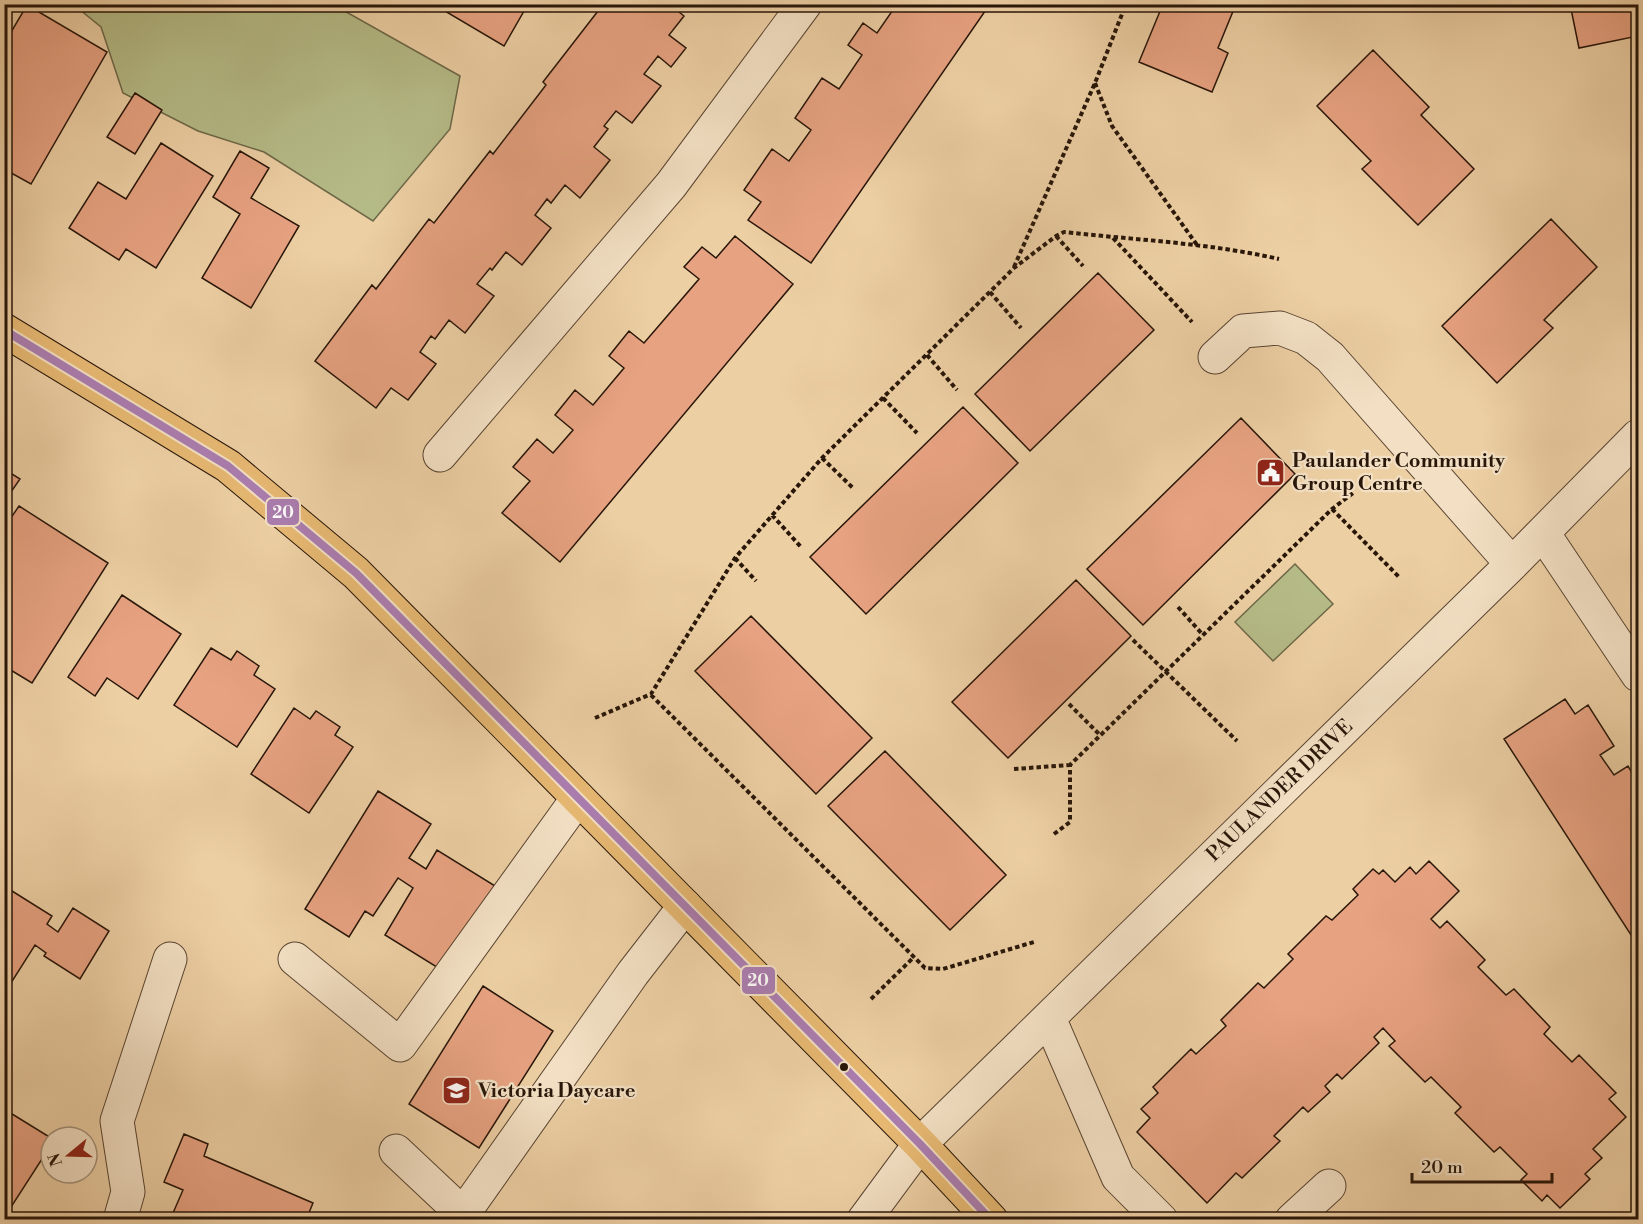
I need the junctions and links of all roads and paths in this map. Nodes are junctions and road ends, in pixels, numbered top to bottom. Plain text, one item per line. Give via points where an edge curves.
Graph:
1 (805, 4) edge
2 (1126, 4) edge
3 (1095, 83) junction
4 (1056, 236) junction
5 (1112, 237) junction
6 (1198, 245) junction
7 (1280, 259) dead end
8 (1083, 266) dead end
9 (1014, 268) junction
10 (990, 292) junction
11 (1195, 326) dead end
12 (1021, 328) dead end
13 (4, 330) edge
14 (927, 355) junction
15 (1215, 357) dead end
16 (957, 390) dead end
17 (883, 398) junction
18 (917, 433) dead end
19 (1638, 436) edge
20 (440, 455) dead end
21 (822, 458) junction
22 (854, 489) dead end
23 (1353, 493) dead end
24 (1332, 509) junction
25 (772, 515) junction
26 (1543, 533) junction
27 (801, 547) dead end
28 (735, 558) junction
29 (1512, 564) junction
30 (1400, 578) dead end
31 (756, 581) dead end
32 (1178, 607) dead end
33 (1203, 635) junction
34 (1133, 640) dead end
35 (1165, 672) junction
36 (1638, 675) edge
37 (651, 694) junction
38 (1069, 704) dead end
39 (595, 718) dead end
40 (1100, 735) junction
41 (1237, 741) dead end
42 (1070, 765) junction
43 (1014, 769) dead end
44 (578, 798) junction
45 (1054, 834) dead end
46 (685, 906) junction
47 (1034, 942) dead end
48 (913, 958) junction
49 (170, 959) dead end
50 (295, 960) dead end
51 (871, 999) dead end
52 (1049, 1018) junction
53 (920, 1144) junction
54 (396, 1151) dead end
55 (1329, 1186) dead end
56 (120, 1220) edge
57 (864, 1220) edge
58 (991, 1220) edge
59 (1161, 1220) edge
60 (1292, 1220) edge

1 - 20 street via 671,185
2 - 3 path
3 - 6 path via 1112,126
3 - 9 path
4 - 5 path via 1064,232
4 - 8 path
4 - 9 path
5 - 6 path
5 - 11 path
6 - 7 path
9 - 10 path
10 - 12 path
10 - 14 path
13 - 44 main road via 228,466 356,573
14 - 16 path
14 - 17 path
15 - 29 street via 1243,331 1280,328 1306,338 1330,357
17 - 18 path
17 - 21 path
19 - 26 street, PAULANDER DRIVE
21 - 22 path
21 - 25 path
23 - 24 path
24 - 30 path
24 - 33 path
25 - 27 path
25 - 28 path
26 - 29 street, PAULANDER DRIVE
26 - 36 street
28 - 31 path
28 - 37 path
29 - 52 street, PAULANDER DRIVE
32 - 33 path
33 - 35 path
34 - 35 path
35 - 40 path
35 - 41 path
37 - 39 path
37 - 48 path
38 - 40 path
40 - 42 path
42 - 43 path
42 - 45 path via 1070,822
44 - 46 main road
44 - 50 street via 399,1045
46 - 53 main road
46 - 54 street via 633,973 463,1214
47 - 48 path via 943,969 925,968
48 - 51 path
49 - 56 street via 117,1122 128,1192
52 - 53 street, PAULANDER DRIVE
52 - 59 street via 1118,1177
53 - 57 street, PAULANDER DRIVE
53 - 58 main road
55 - 60 street

